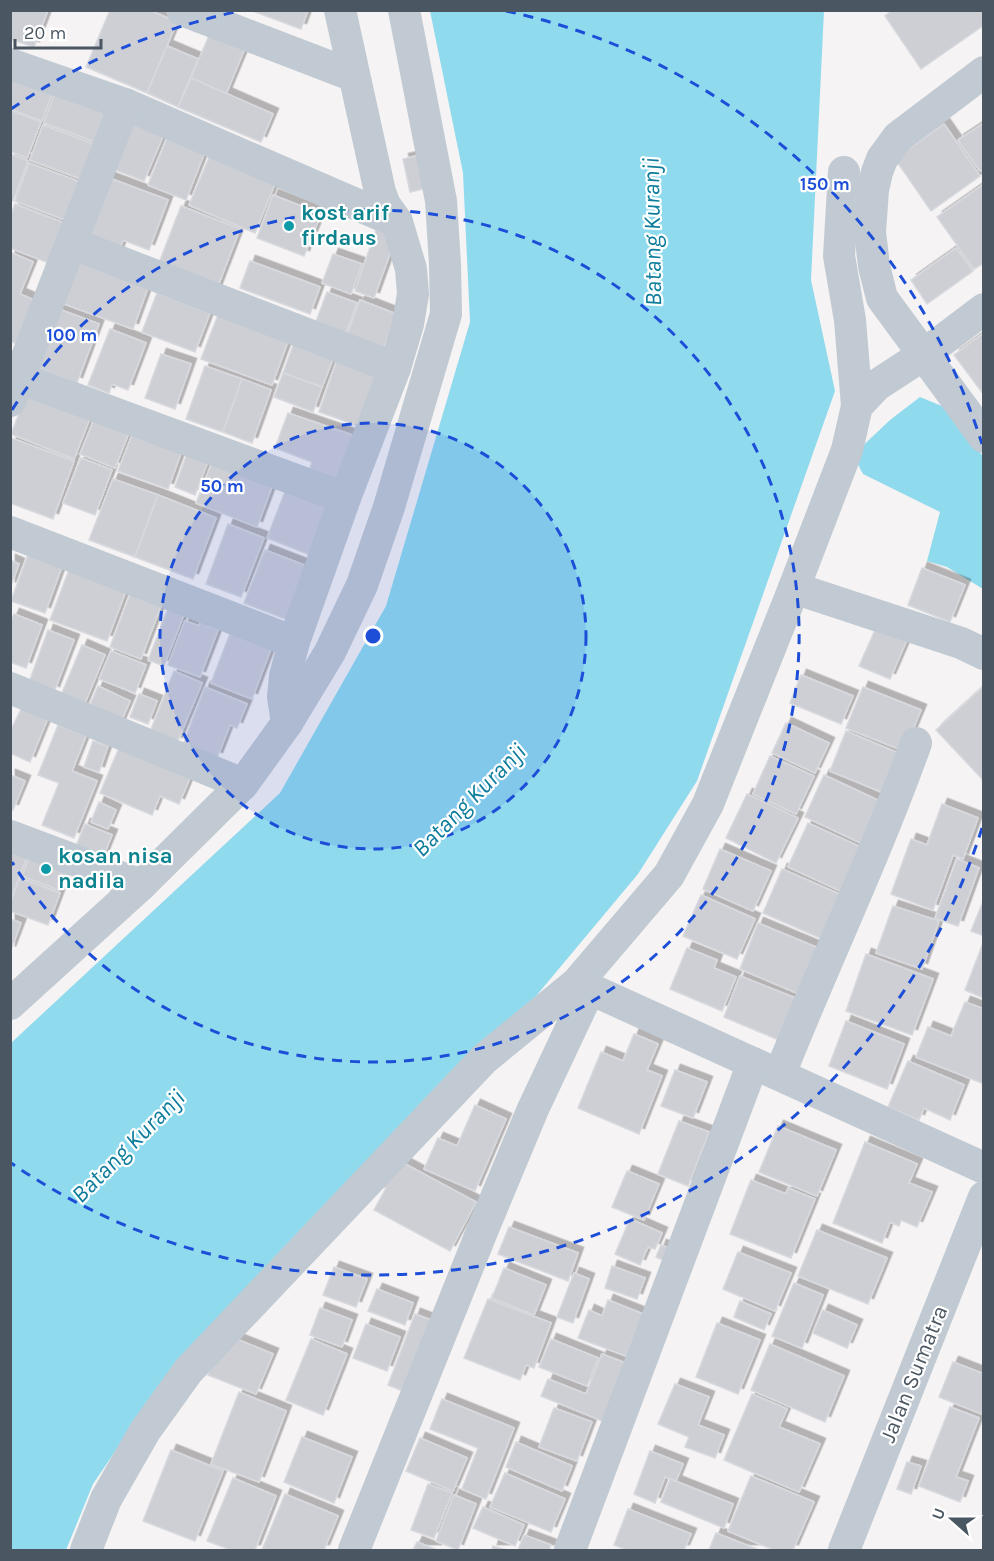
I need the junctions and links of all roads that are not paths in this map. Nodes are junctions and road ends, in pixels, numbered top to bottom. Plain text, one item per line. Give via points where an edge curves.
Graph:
1 (182, 10) edge
2 (340, 10) edge
3 (404, 10) edge
4 (10, 64) edge
5 (984, 72) edge
6 (354, 76) junction
7 (125, 104) junction
8 (844, 172) dead end
9 (397, 222) junction
10 (71, 243) junction
11 (984, 309) edge
12 (923, 355) junction
13 (395, 368) junction
14 (15, 390) edge
15 (857, 406) junction
16 (984, 437) edge
17 (345, 498) junction
18 (10, 532) edge
19 (794, 588) junction
20 (294, 642) junction
21 (984, 654) edge
22 (10, 688) edge
23 (287, 723) junction
24 (916, 743) dead end
25 (243, 784) junction
26 (10, 836) edge
27 (141, 885) junction
28 (584, 986) junction
29 (16, 993) edge
30 (767, 1068) junction
31 (984, 1168) edge
32 (984, 1197) edge
33 (86, 1551) edge
34 (354, 1551) edge
35 (570, 1551) edge
36 (844, 1551) edge

1 - 6 street
2 - 6 street
3 - 23 street via 441,201 446,314 362,585 330,652
4 - 7 street
5 - 12 street via 898,138 888,149 873,190 870,232 882,298
6 - 9 street via 380,192
7 - 9 street
7 - 10 street
8 - 15 street via 839,256
9 - 13 street via 411,269 412,294
10 - 13 street
10 - 14 street
11 - 12 street
12 - 15 street via 877,385
12 - 16 street
13 - 17 street
14 - 17 street
15 - 19 street via 847,450
17 - 20 street
18 - 20 street
19 - 21 street
19 - 28 street via 708,804 669,875
20 - 23 street via 283,697
22 - 25 street
23 - 25 street
24 - 30 street via 896,801 814,989
25 - 27 street
26 - 27 street
27 - 29 street
28 - 30 street
28 - 33 street via 484,1059 188,1371 112,1489
28 - 34 street
30 - 31 street
30 - 35 street
32 - 36 street, Jalan Sumatra

